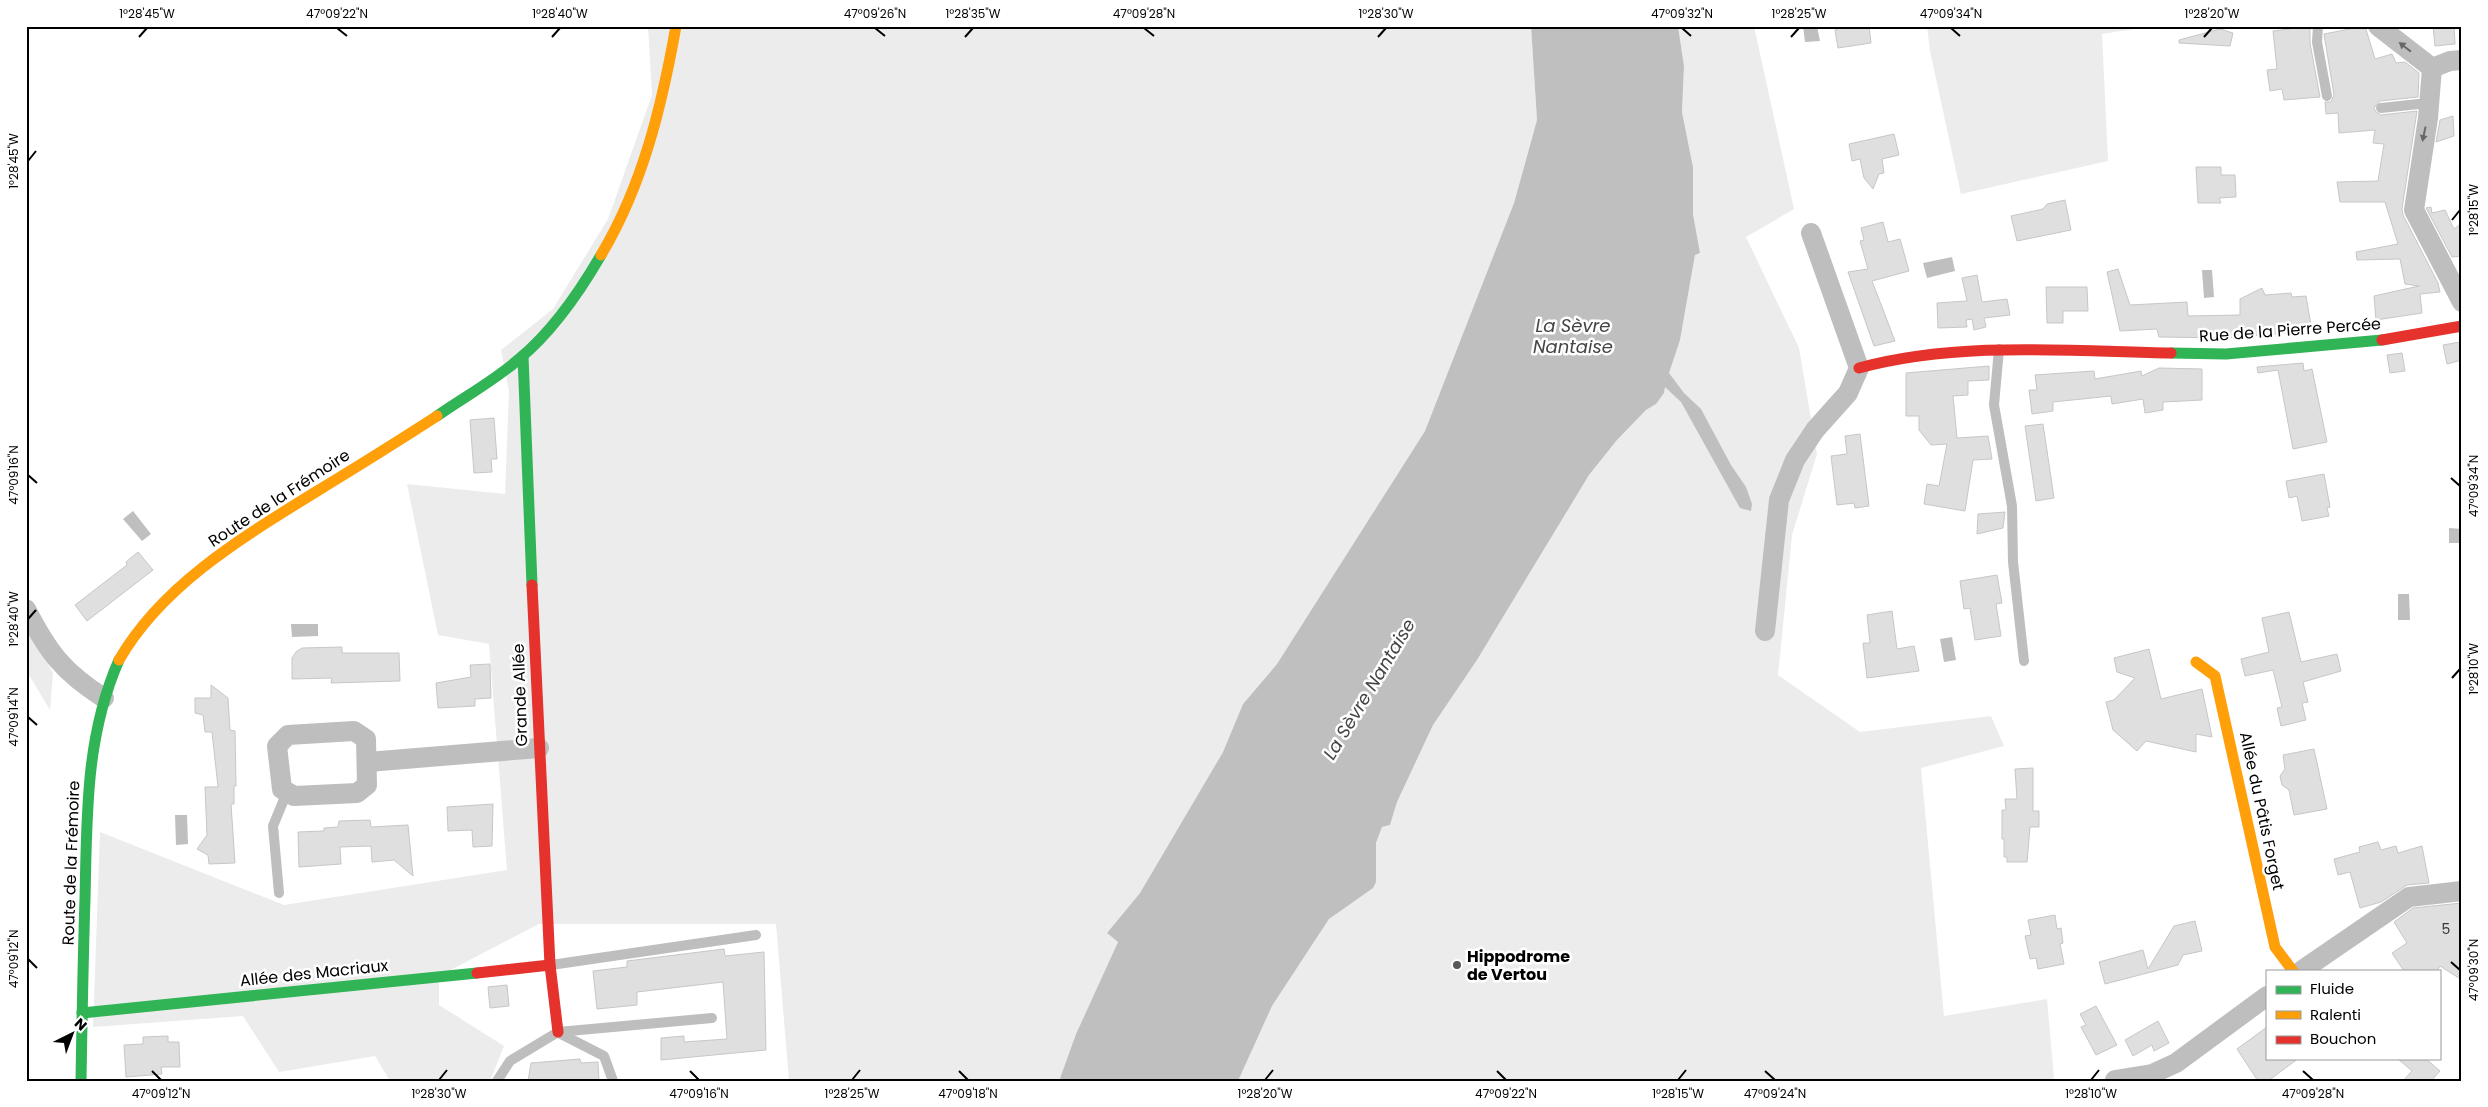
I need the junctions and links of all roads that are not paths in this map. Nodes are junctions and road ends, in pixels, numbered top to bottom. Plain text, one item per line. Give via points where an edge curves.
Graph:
1 (676, 26) edge
2 (2318, 26) edge
3 (2378, 26) edge
4 (2462, 60) edge
5 (2432, 68) junction
6 (2327, 96) dead end
7 (2428, 103) junction
8 (2381, 108) dead end
9 (1811, 233) dead end
10 (2462, 302) edge
11 (2462, 326) edge
12 (1999, 349) junction
13 (523, 356) junction
14 (1859, 368) junction
15 (26, 609) edge
16 (1765, 631) dead end
17 (2024, 661) dead end
18 (2196, 662) dead end
19 (104, 698) junction
20 (539, 748) junction
21 (368, 762) junction
22 (288, 792) junction
23 (2462, 891) edge
24 (279, 893) dead end
25 (756, 935) dead end
26 (550, 965) junction
27 (2291, 970) edge
28 (2302, 970) edge
29 (2266, 997) edge
30 (82, 1013) junction
31 (712, 1018) dead end
32 (558, 1032) junction
33 (2154, 1077) edge
34 (2115, 1080) edge
35 (81, 1081) edge
36 (497, 1081) edge
37 (613, 1081) edge

1 - 13 street, Route de la Frémoire via 652,133 613,236 586,281 551,327
2 - 6 lane via 2317,42
5 -> 3 street
4 - 5 street
5 - 7 street
7 - 8 lane
7 -> 10 street via 2414,210
9 - 14 street
11 - 12 street, Rue de la Pierre Percée via 2391,339 2226,354
12 - 14 street, Rue de la Pierre Percée via 1896,358
12 - 17 lane via 1994,405 2012,506 2013,562
13 - 19 street, Route de la Frémoire via 450,407 274,519 189,579 152,616 120,659
13 - 20 street, Grande Allée
14 - 16 street via 1848,393 1794,460 1779,500
15 - 19 street via 39,635 61,666
18 - 27 street, Allée du Pâtis Forget via 2216,676 2275,947
19 - 30 street, Route de la Frémoire via 91,761
20 - 21 street
20 - 26 street, Grande Allée
21 - 22 street via 367,785 357,793 294,796
21 - 22 street via 366,739 354,731 288,735 277,746 282,788
22 - 24 lane via 274,826
23 - 28 street via 2409,897
25 - 26 lane
26 - 30 street, Allée des Macriaux
26 - 32 street, Grande Allée
29 - 33 street
30 - 35 street, Route de la Frémoire
31 - 32 lane
32 - 36 lane via 510,1062
32 - 37 lane via 604,1056
33 - 34 street

